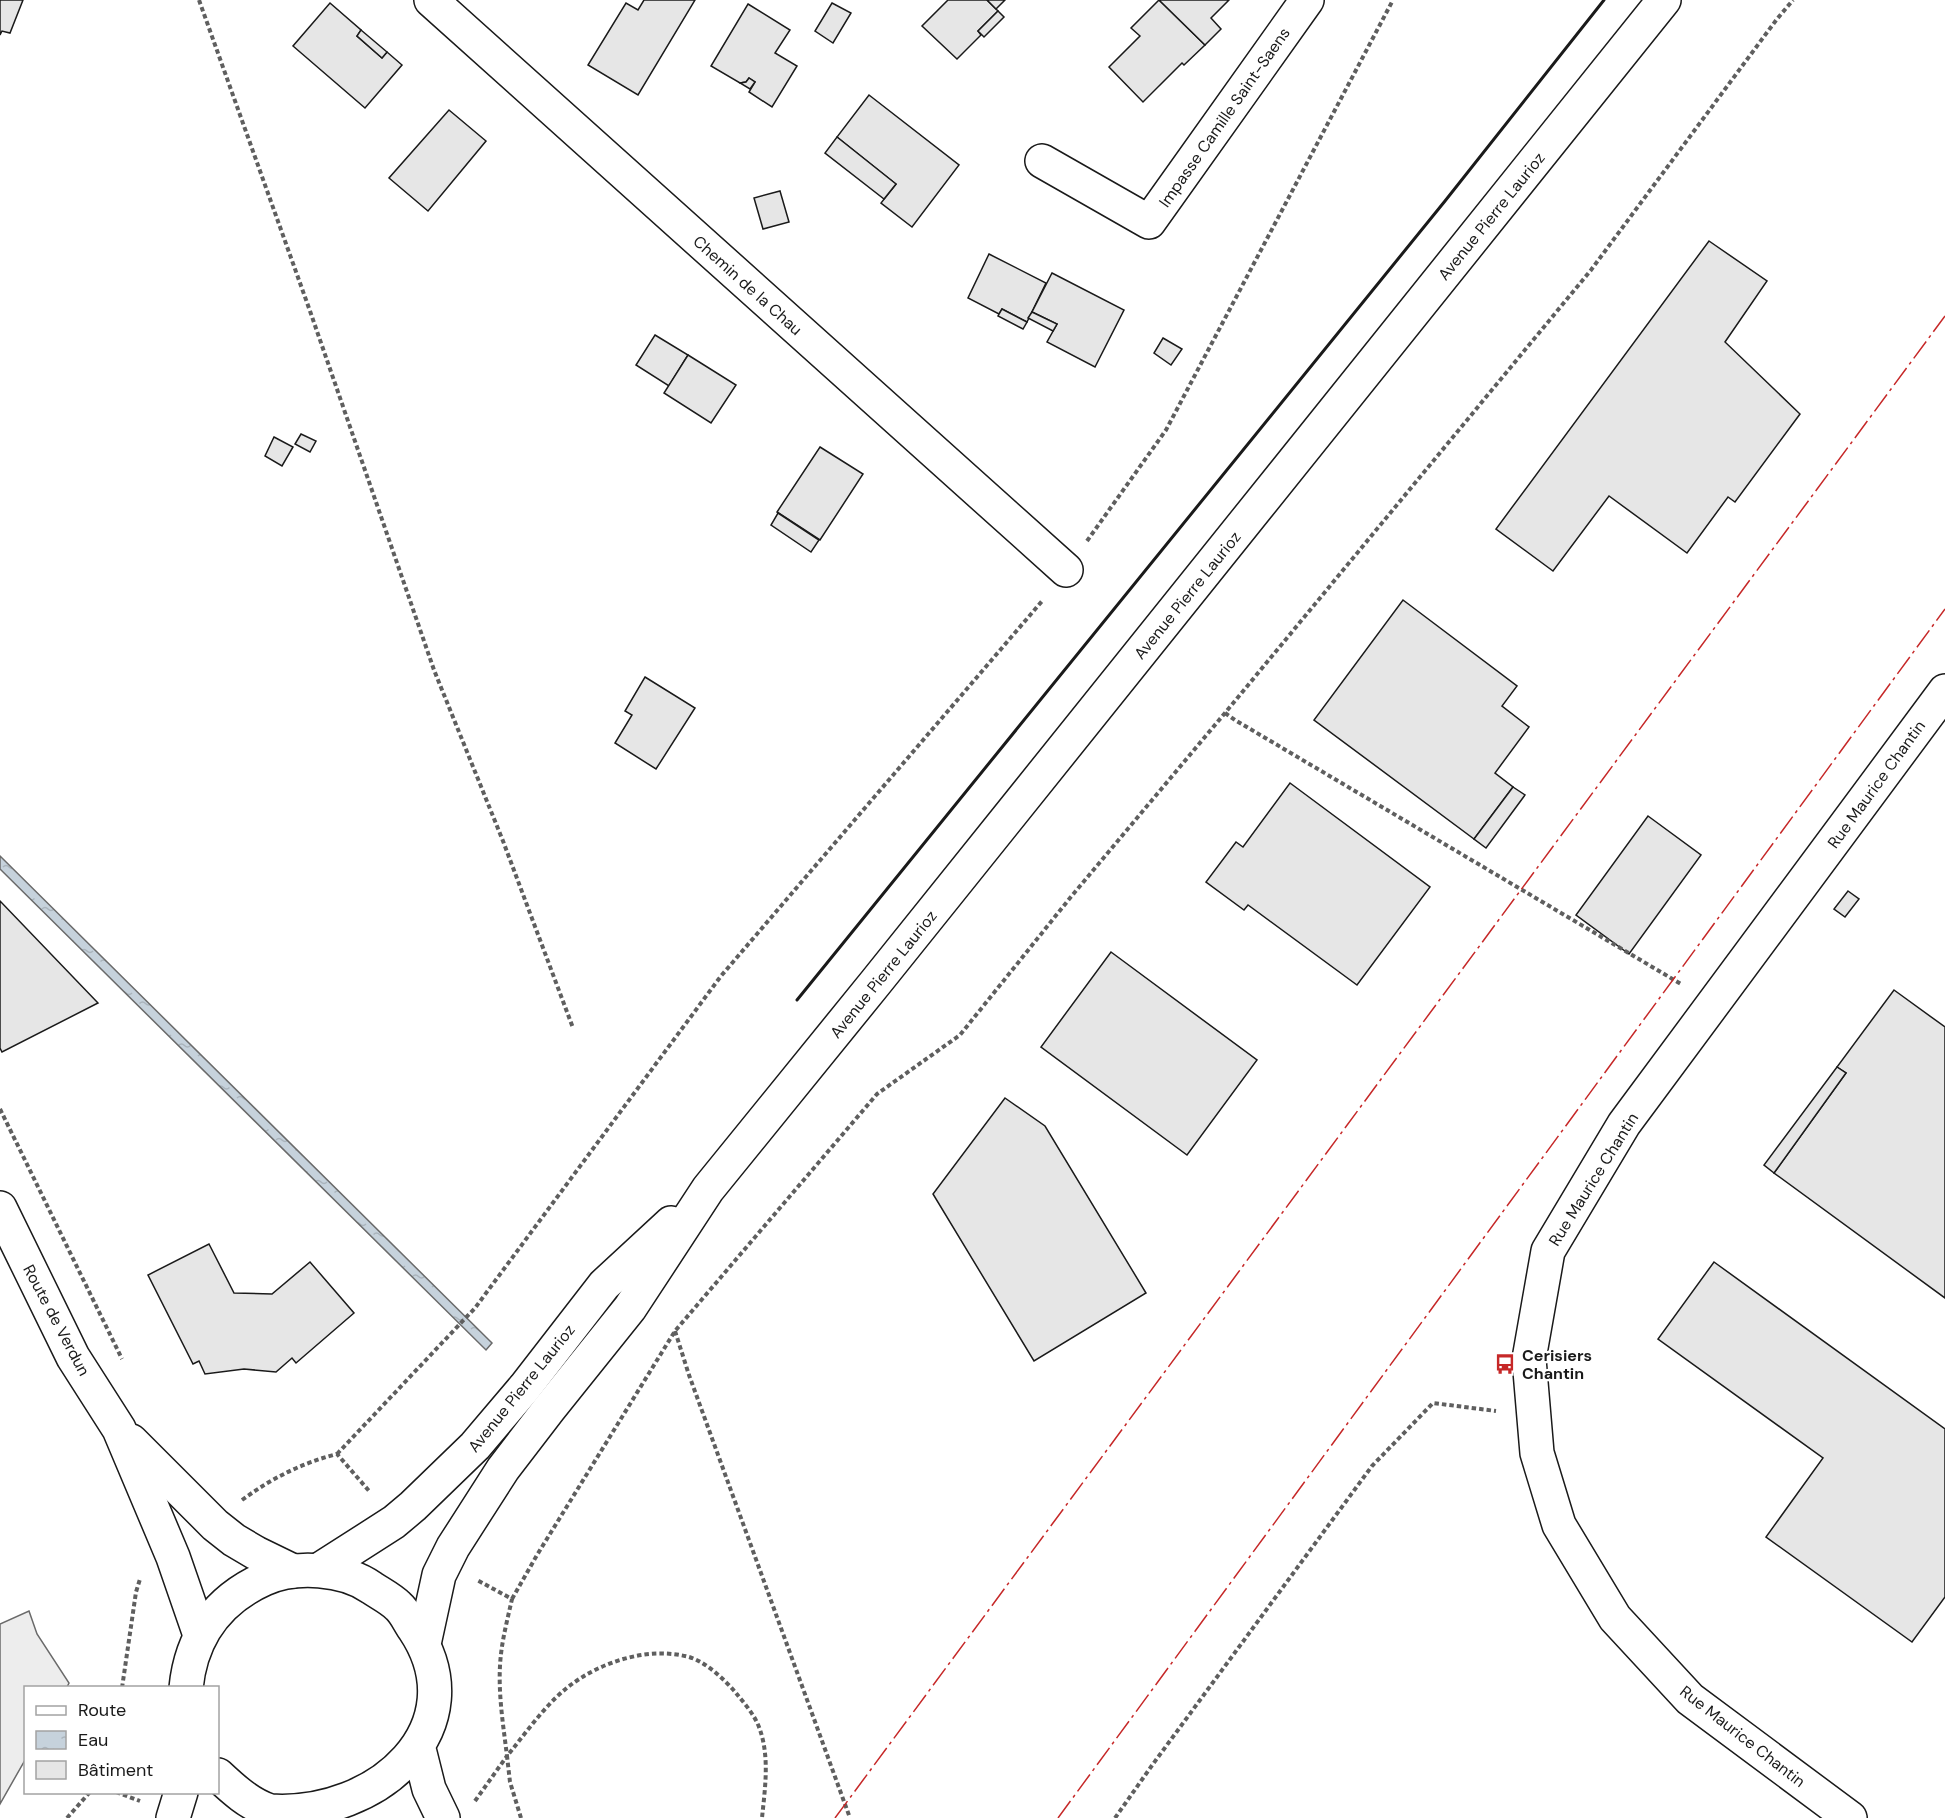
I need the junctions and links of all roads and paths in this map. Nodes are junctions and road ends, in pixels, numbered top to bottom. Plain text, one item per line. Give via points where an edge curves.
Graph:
1 (199, 0) edge
2 (431, 0) edge
3 (1307, 0) edge
4 (1393, 0) edge
5 (1664, 0) edge
6 (1793, 0) edge
7 (1042, 161) dead end
8 (1066, 570) junction
9 (1945, 691) edge
10 (1225, 713) junction
11 (1713, 1004) junction
12 (573, 1028) dead end
13 (0, 1109) edge
14 (708, 1189) junction
15 (0, 1208) edge
16 (675, 1331) junction
17 (124, 1364) dead end
18 (1534, 1416) junction
19 (119, 1429) junction
20 (337, 1454) dead end
21 (306, 1570) junction
22 (512, 1599) dead end
23 (201, 1635) junction
24 (424, 1644) junction
25 (186, 1686) edge
26 (420, 1752) junction
27 (219, 1776) edge
28 (88, 1794) edge
29 (180, 1794) edge
30 (339, 1817) edge
31 (67, 1818) edge
32 (173, 1818) edge
33 (300, 1818) edge
34 (442, 1818) edge
35 (521, 1818) edge
36 (762, 1818) edge
37 (850, 1818) edge
38 (1115, 1818) edge
39 (1850, 1818) edge

1 - 12 path via 434,670
2 - 8 main road, Chemin de la Chau
3 - 7 main road, Impasse Camille Saint-Saens via 1149,222
4 - 8 path via 1166,430
5 - 14 main road, Avenue Pierre Laurioz
6 - 10 path via 1591,270
8 - 20 path via 721,976 475,1308
9 - 11 main road, Rue Maurice Chantin
10 - 11 path
10 - 16 path via 960,1035 878,1094
11 - 18 main road, Rue Maurice Chantin via 1624,1124 1548,1251 1529,1359
13 - 17 path
14 - 21 main road, Avenue Pierre Laurioz via 604,1285 468,1454 400,1517
14 - 24 main road, Avenue Pierre Laurioz via 630,1308 503,1469 453,1547 439,1575
15 - 19 main road, Route de Verdun via 73,1357
16 - 22 path
16 - 37 path
18 - 38 path via 1433,1403 1372,1466
18 - 39 main road, Rue Maurice Chantin via 1537,1453 1559,1525 1615,1618 1690,1699
19 - 21 main road, Route de Verdun via 234,1540 256,1553
19 - 23 main road, Route de Verdun
21 - 23 main road via 270,1576 249,1586 214,1615
21 - 24 main road, Route de Verdun via 363,1581 399,1607
23 - 25 main road via 190,1660
24 - 26 main road via 432,1671 434,1699 430,1726
26 - 30 main road via 404,1775 384,1793
26 - 34 main road via 429,1789
27 - 33 main road via 239,1795 269,1810
28 - 31 path
29 - 32 main road
30 - 33 main road
35 - 36 path via 507,1756 545,1708 567,1687 605,1666 646,1654 668,1654 690,1658 712,1670 747,1706 759,1727 764,1750

